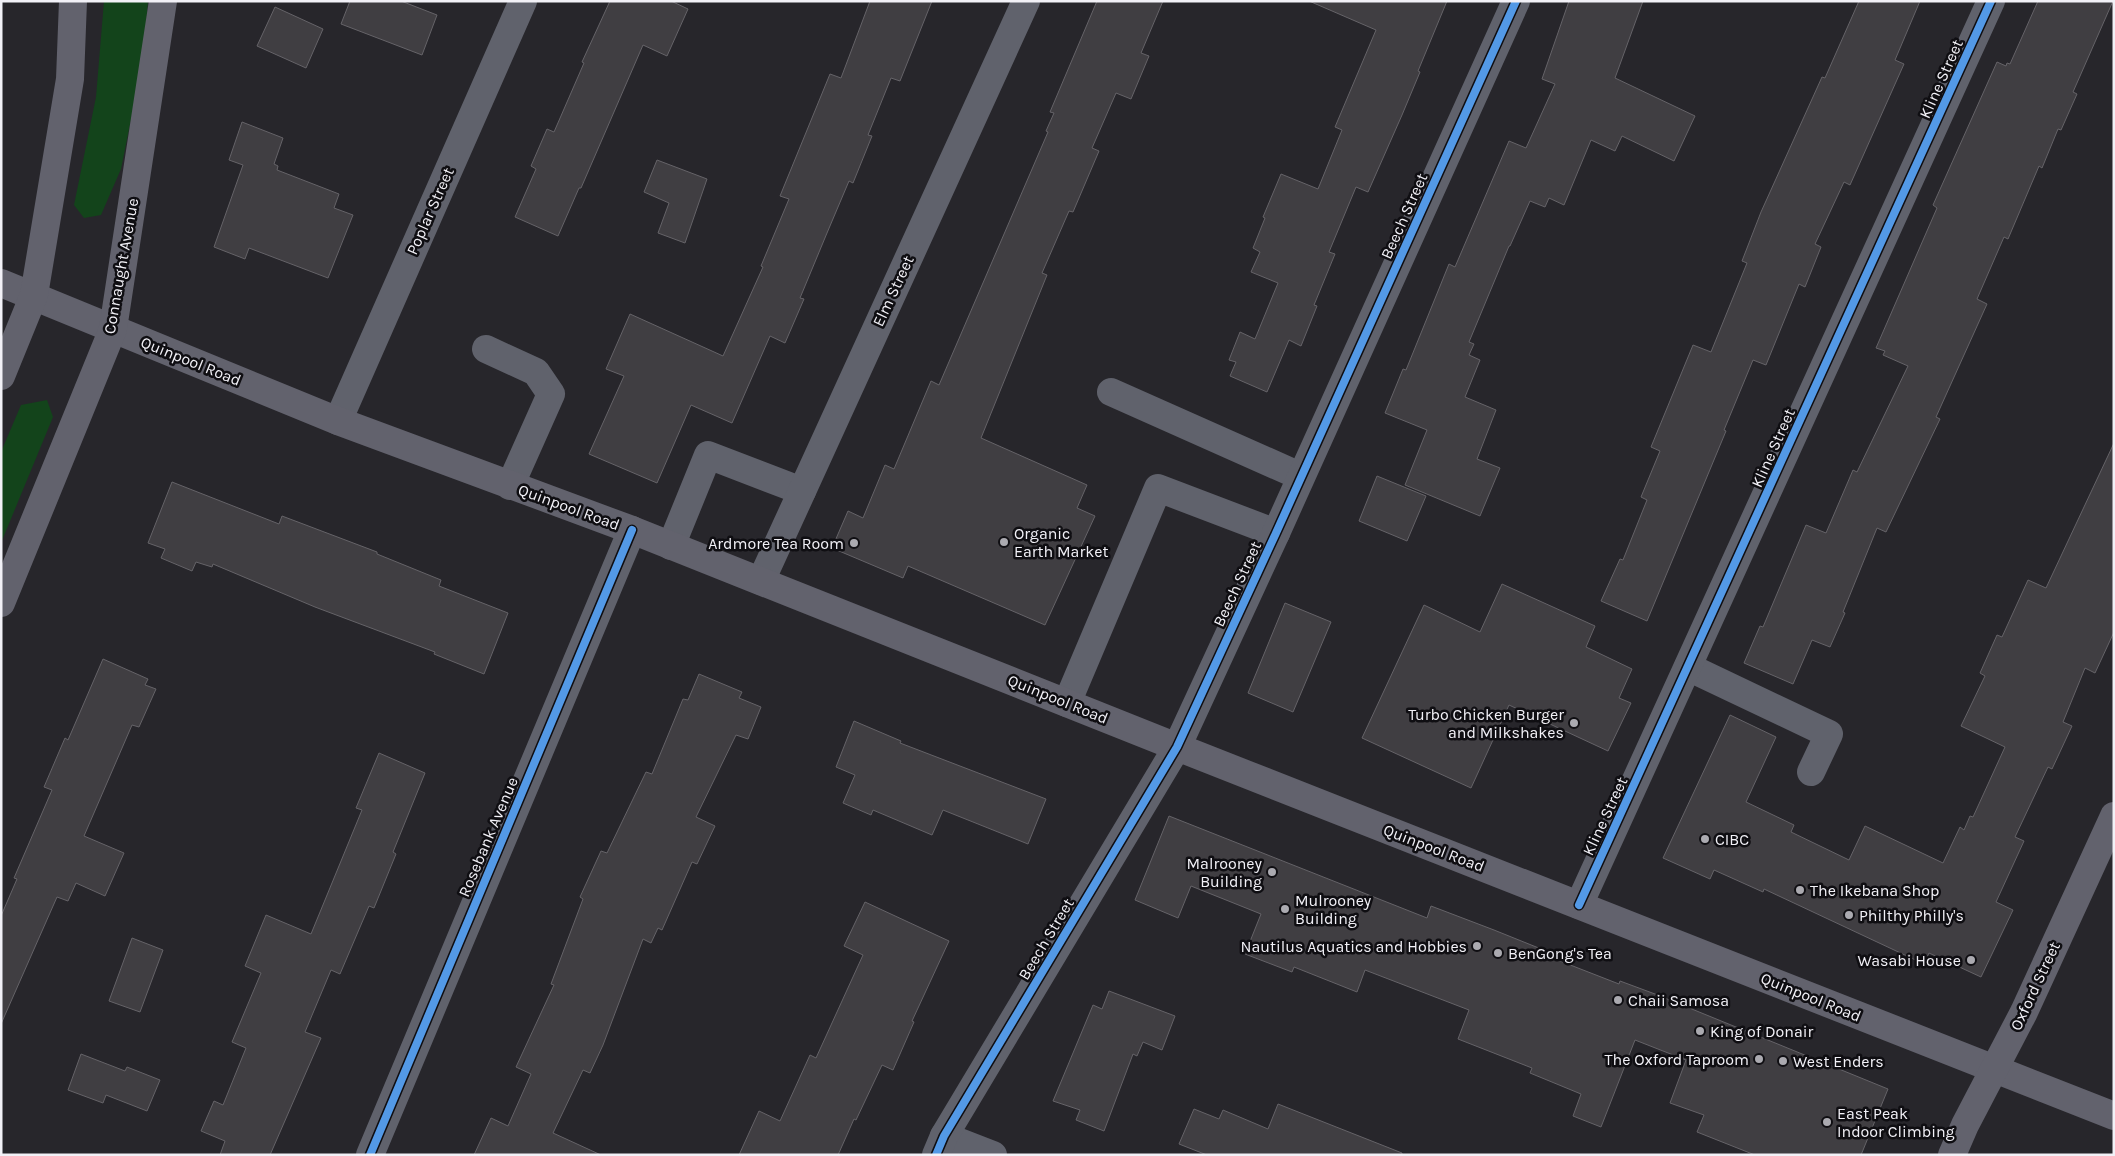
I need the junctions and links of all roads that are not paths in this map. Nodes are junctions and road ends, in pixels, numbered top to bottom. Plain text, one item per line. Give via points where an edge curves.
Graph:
1 (73, 1) edge
2 (164, 1) edge
3 (523, 1) edge
4 (1026, 1) edge
5 (1516, 1) edge
6 (1991, 1) edge
7 (1, 283) edge
8 (34, 295) junction
9 (113, 329) junction
10 (486, 349) dead end
11 (1, 376) edge
12 (1110, 392) dead end
13 (338, 421) junction
14 (1300, 476) junction
15 (510, 486) junction
16 (802, 491) junction
17 (632, 530) junction
18 (1276, 533) junction
19 (671, 546) junction
20 (761, 581) junction
21 (1, 602) edge
22 (1688, 667) junction
23 (1067, 703) junction
24 (1177, 747) junction
25 (1812, 772) dead end
26 (2114, 816) edge
27 (1579, 905) junction
28 (1994, 1069) junction
29 (2114, 1116) edge
30 (940, 1145) edge
31 (370, 1155) edge
32 (993, 1155) edge
33 (1952, 1155) edge

1 - 8 main road via 70,79
2 - 9 main road, Connaught Avenue
3 - 13 street, Poplar Street
4 - 16 street, Elm Street
5 - 14 street, Beech Street
6 - 22 street, Kline Street
7 - 8 main road, Quinpool Road
8 - 9 main road, Quinpool Road
8 - 11 main road
9 - 13 main road, Quinpool Road
9 - 21 main road, Connaught Avenue
10 - 15 street via 536,372 551,394
12 - 14 street
13 - 15 main road, Quinpool Road
14 - 18 street, Beech Street
15 - 17 main road, Quinpool Road
16 - 19 street via 708,455
16 - 20 street, Elm Street
17 - 19 main road, Quinpool Road
17 - 31 street, Rosebank Avenue
18 - 23 street via 1158,488
18 - 24 street, Beech Street
19 - 20 main road, Quinpool Road
20 - 23 main road, Quinpool Road
22 - 25 street via 1829,734
22 - 27 street, Kline Street
23 - 24 main road, Quinpool Road
24 - 27 main road, Quinpool Road
24 - 30 street, Beech Street
26 - 28 main road, Oxford Street via 2024,1012
27 - 28 main road, Quinpool Road
28 - 29 main road, Quinpool Road
28 - 33 main road, Oxford Street
30 - 32 street

